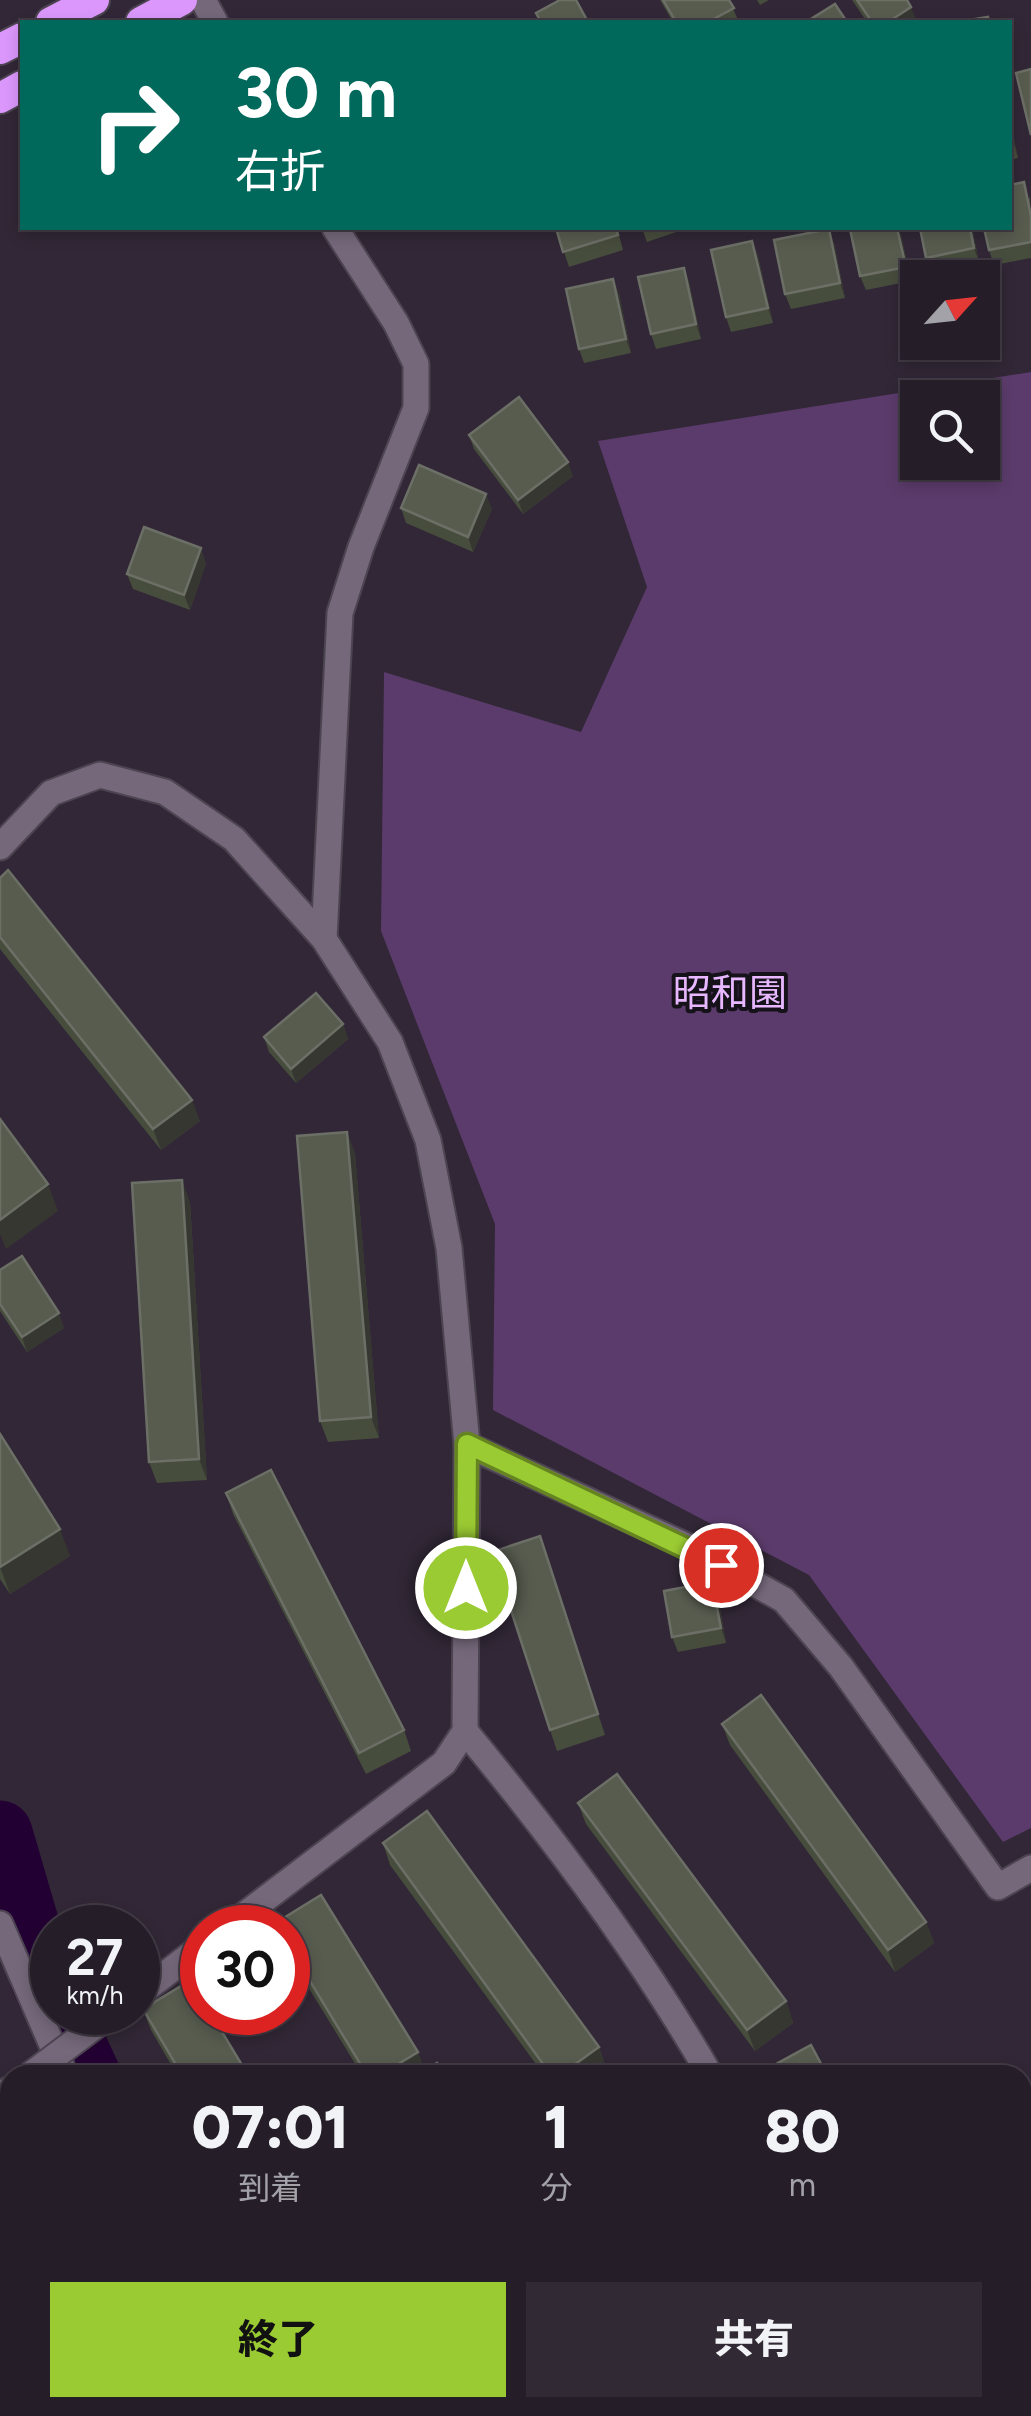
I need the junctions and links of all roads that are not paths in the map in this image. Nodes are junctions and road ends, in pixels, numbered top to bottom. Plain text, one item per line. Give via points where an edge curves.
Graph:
1 (94, 0) edge
2 (182, 0) edge
3 (55, 20) edge
4 (144, 20) edge
5 (336, 230) edge
6 (0, 847) edge
7 (324, 939) junction
8 (467, 1444) junction
9 (464, 1731) junction
10 (1031, 1868) edge
11 (257, 1905) edge
12 (2, 1932) edge
13 (180, 1963) edge
14 (160, 1978) edge
15 (83, 2035) edge
16 (43, 2065) edge
17 (61, 2065) edge
18 (704, 2065) edge

1 - 3 highway
2 - 4 highway
5 - 7 street via 416,364 416,408 340,613
6 - 7 street via 51,793 100,775 165,792 234,839
7 - 8 street via 390,1042 428,1140 449,1248
8 - 9 street
8 - 10 street via 689,1547 784,1600 841,1667 998,1887
9 - 11 street via 444,1763
9 - 18 street via 518,1795
12 - 17 street
13 - 14 street
15 - 16 street, bridge

